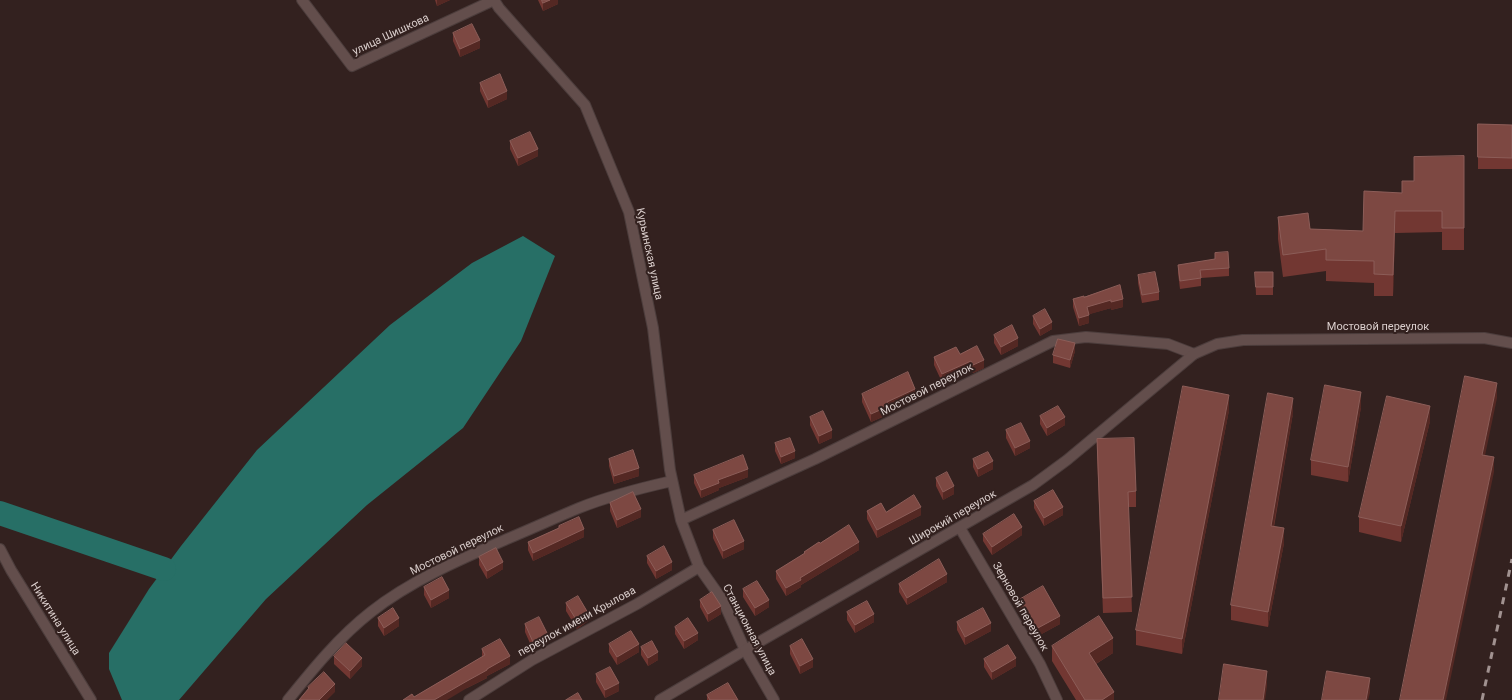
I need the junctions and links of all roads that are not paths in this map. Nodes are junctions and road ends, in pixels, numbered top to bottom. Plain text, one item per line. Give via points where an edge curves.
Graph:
1 (302, 0) edge
2 (494, 0) edge
3 (1243, 340) joint
4 (1512, 342) edge
5 (1194, 354) junction
6 (672, 481) junction
7 (681, 520) junction
8 (960, 528) junction
9 (0, 549) edge
10 (699, 567) junction
11 (745, 650) junction
12 (91, 700) edge
13 (288, 700) edge
14 (468, 700) edge
15 (660, 700) edge
16 (774, 700) edge
17 (1057, 700) edge

1 - 2 street, улица Шишкова via 352,66
2 - 6 street, Курьинская улица via 585,105 629,212 653,328
3 - 4 street, Мостовой переулок via 1484,338
3 - 5 street, Широкий переулок via 1217,344
5 - 7 street, Мостовой переулок via 1160,343 1086,337 1054,341 815,459
5 - 8 street, Широкий переулок via 1067,460 1033,485
6 - 7 street, Станционная улица
6 - 13 street, Мостовой переулок via 638,488 580,507 464,558 394,594 370,612 321,659
7 - 10 street, Станционная улица
8 - 11 street, Широкий переулок
8 - 17 street, Зерновой переулок via 1040,664
9 - 12 street, Никитина улица
10 - 11 street, Станционная улица via 723,601
10 - 14 street, переулок имени Крылова via 637,604 532,660
11 - 15 street, Широкий переулок
11 - 16 street, Станционная улица

